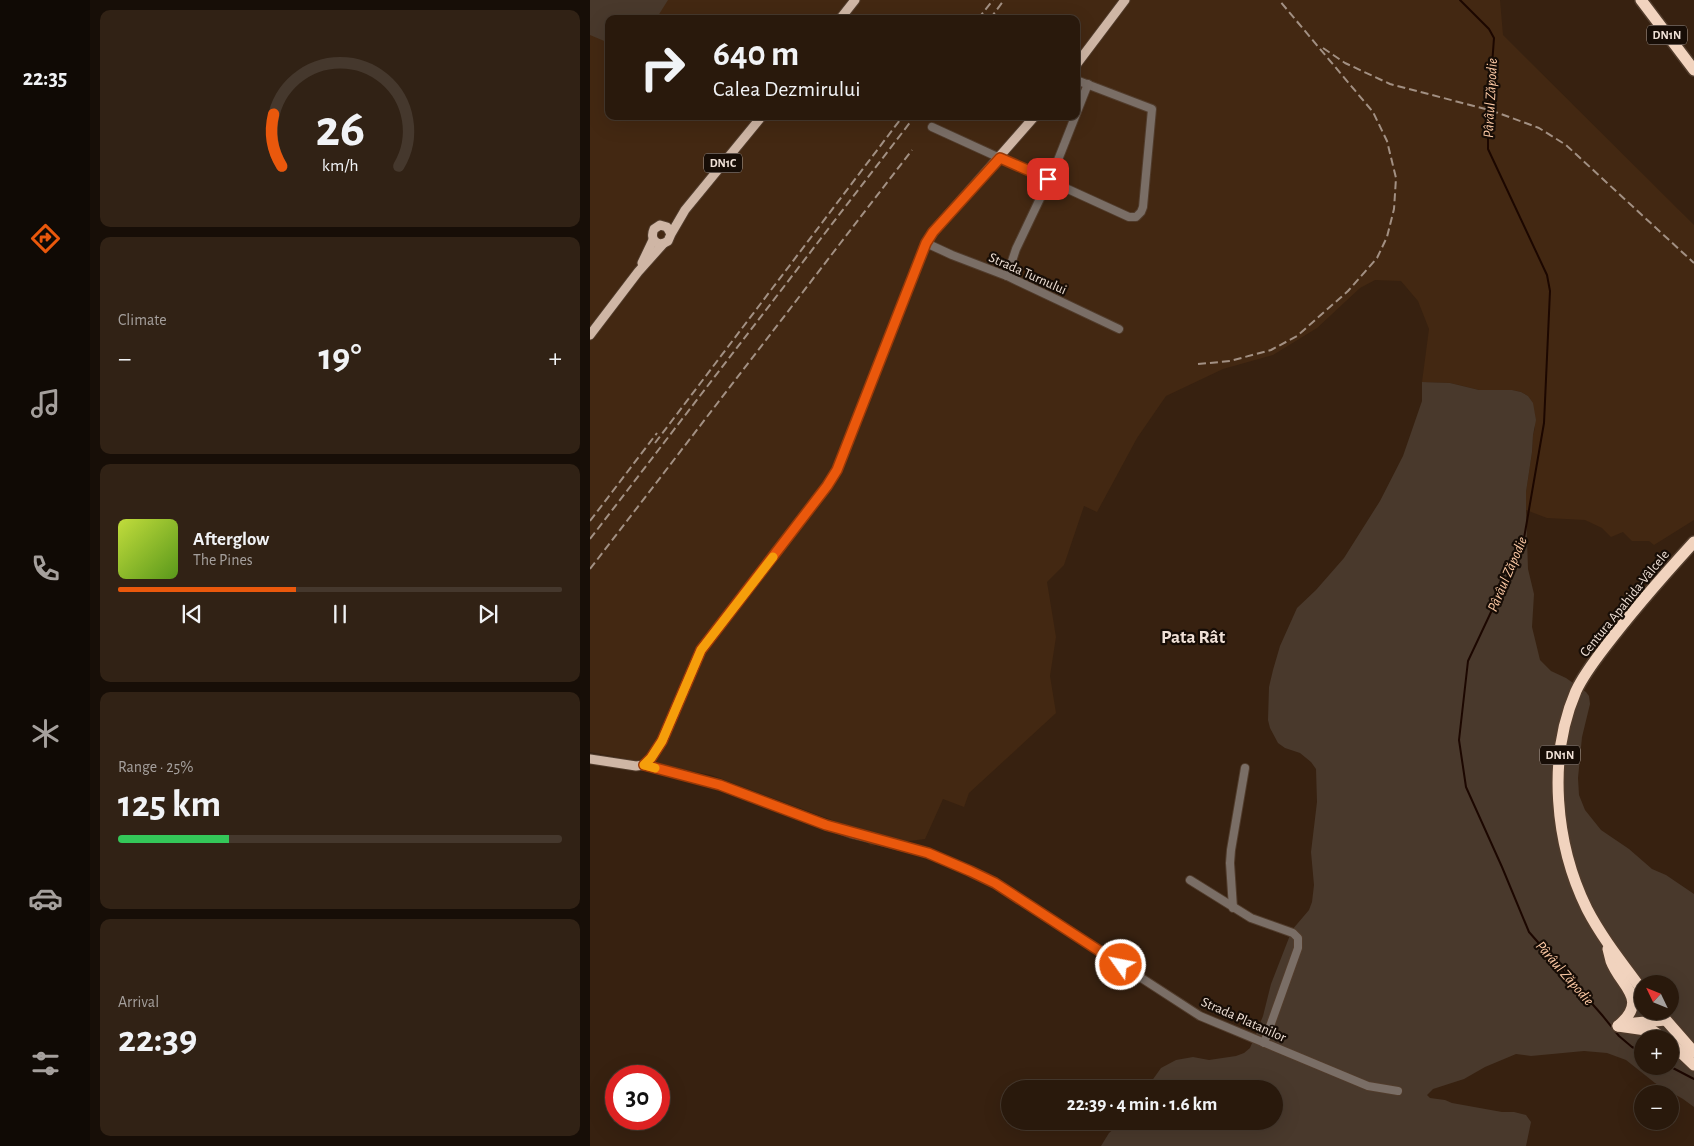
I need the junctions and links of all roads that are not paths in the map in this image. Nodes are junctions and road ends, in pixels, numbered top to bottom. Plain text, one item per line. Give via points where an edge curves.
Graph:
1 (855, 0) edge
2 (1125, 0) edge
3 (1641, 0) edge
4 (843, 15) edge
5 (1080, 60) edge
6 (1694, 70) edge
7 (1080, 81) edge
8 (1088, 84) junction
9 (1080, 105) edge
10 (759, 120) edge
11 (1032, 120) edge
12 (1074, 120) edge
13 (932, 127) dead end
14 (1000, 158) junction
15 (1048, 179) junction
16 (685, 210) junction
17 (664, 226) junction
18 (671, 234) junction
19 (653, 240) junction
20 (926, 243) junction
21 (662, 244) junction
22 (638, 272) junction
23 (1007, 276) junction
24 (1119, 329) dead end
25 (590, 335) edge
26 (1694, 542) edge
27 (590, 759) edge
28 (644, 765) junction
29 (1245, 768) dead end
30 (1190, 880) dead end
31 (1233, 908) junction
32 (1606, 942) junction
33 (1634, 979) edge
34 (1641, 1020) edge
35 (1666, 1020) edge
36 (1618, 1026) junction
37 (1646, 1030) edge
38 (1264, 1043) junction
39 (1679, 1051) edge
40 (1694, 1052) edge
41 (1694, 1065) edge
42 (1398, 1091) dead end

1 - 4 main road
2 - 5 main road
3 - 6 highway, DN1N
7 - 8 street
8 - 9 street
8 - 15 street via 1152,109 1142,212 1136,217 1129,217
10 - 16 main road, DN1C
11 - 14 main road
12 - 15 street
13 - 14 street
14 - 15 street
14 - 20 main road
15 - 23 street
16 - 17 main road, DN1C
16 - 18 main road, DN1C
17 - 18 main road
17 - 19 main road, DN1C via 654,229
18 - 21 main road, DN1C
19 - 21 main road
19 - 22 main road, DN1C
20 - 23 street, Strada Turnului
20 - 28 main road via 837,470 701,650 662,741
21 - 22 main road, DN1C
22 - 25 main road, DN1C
23 - 24 street, Strada Turnului
26 - 32 highway, Centura Apahida-Vâlcele / DN1N via 1597,657 1576,690 1562,734 1558,783 1560,824 1568,859 1586,907
27 - 28 main road, Strada Platanilor
28 - 38 street, Strada Platanilor via 720,785 826,825 928,853 970,871 995,883 1200,1016
29 - 31 street via 1231,850
30 - 31 street
31 - 38 street via 1259,922 1293,933 1300,941
32 - 33 highway, Centura Apahida-Vâlcele / DN1N
32 - 36 highway, DN1N via 1611,962 1633,998 1631,1012
34 - 36 highway
35 - 40 highway
36 - 37 highway
38 - 42 street, Strada Platanilor via 1368,1086
39 - 41 highway

